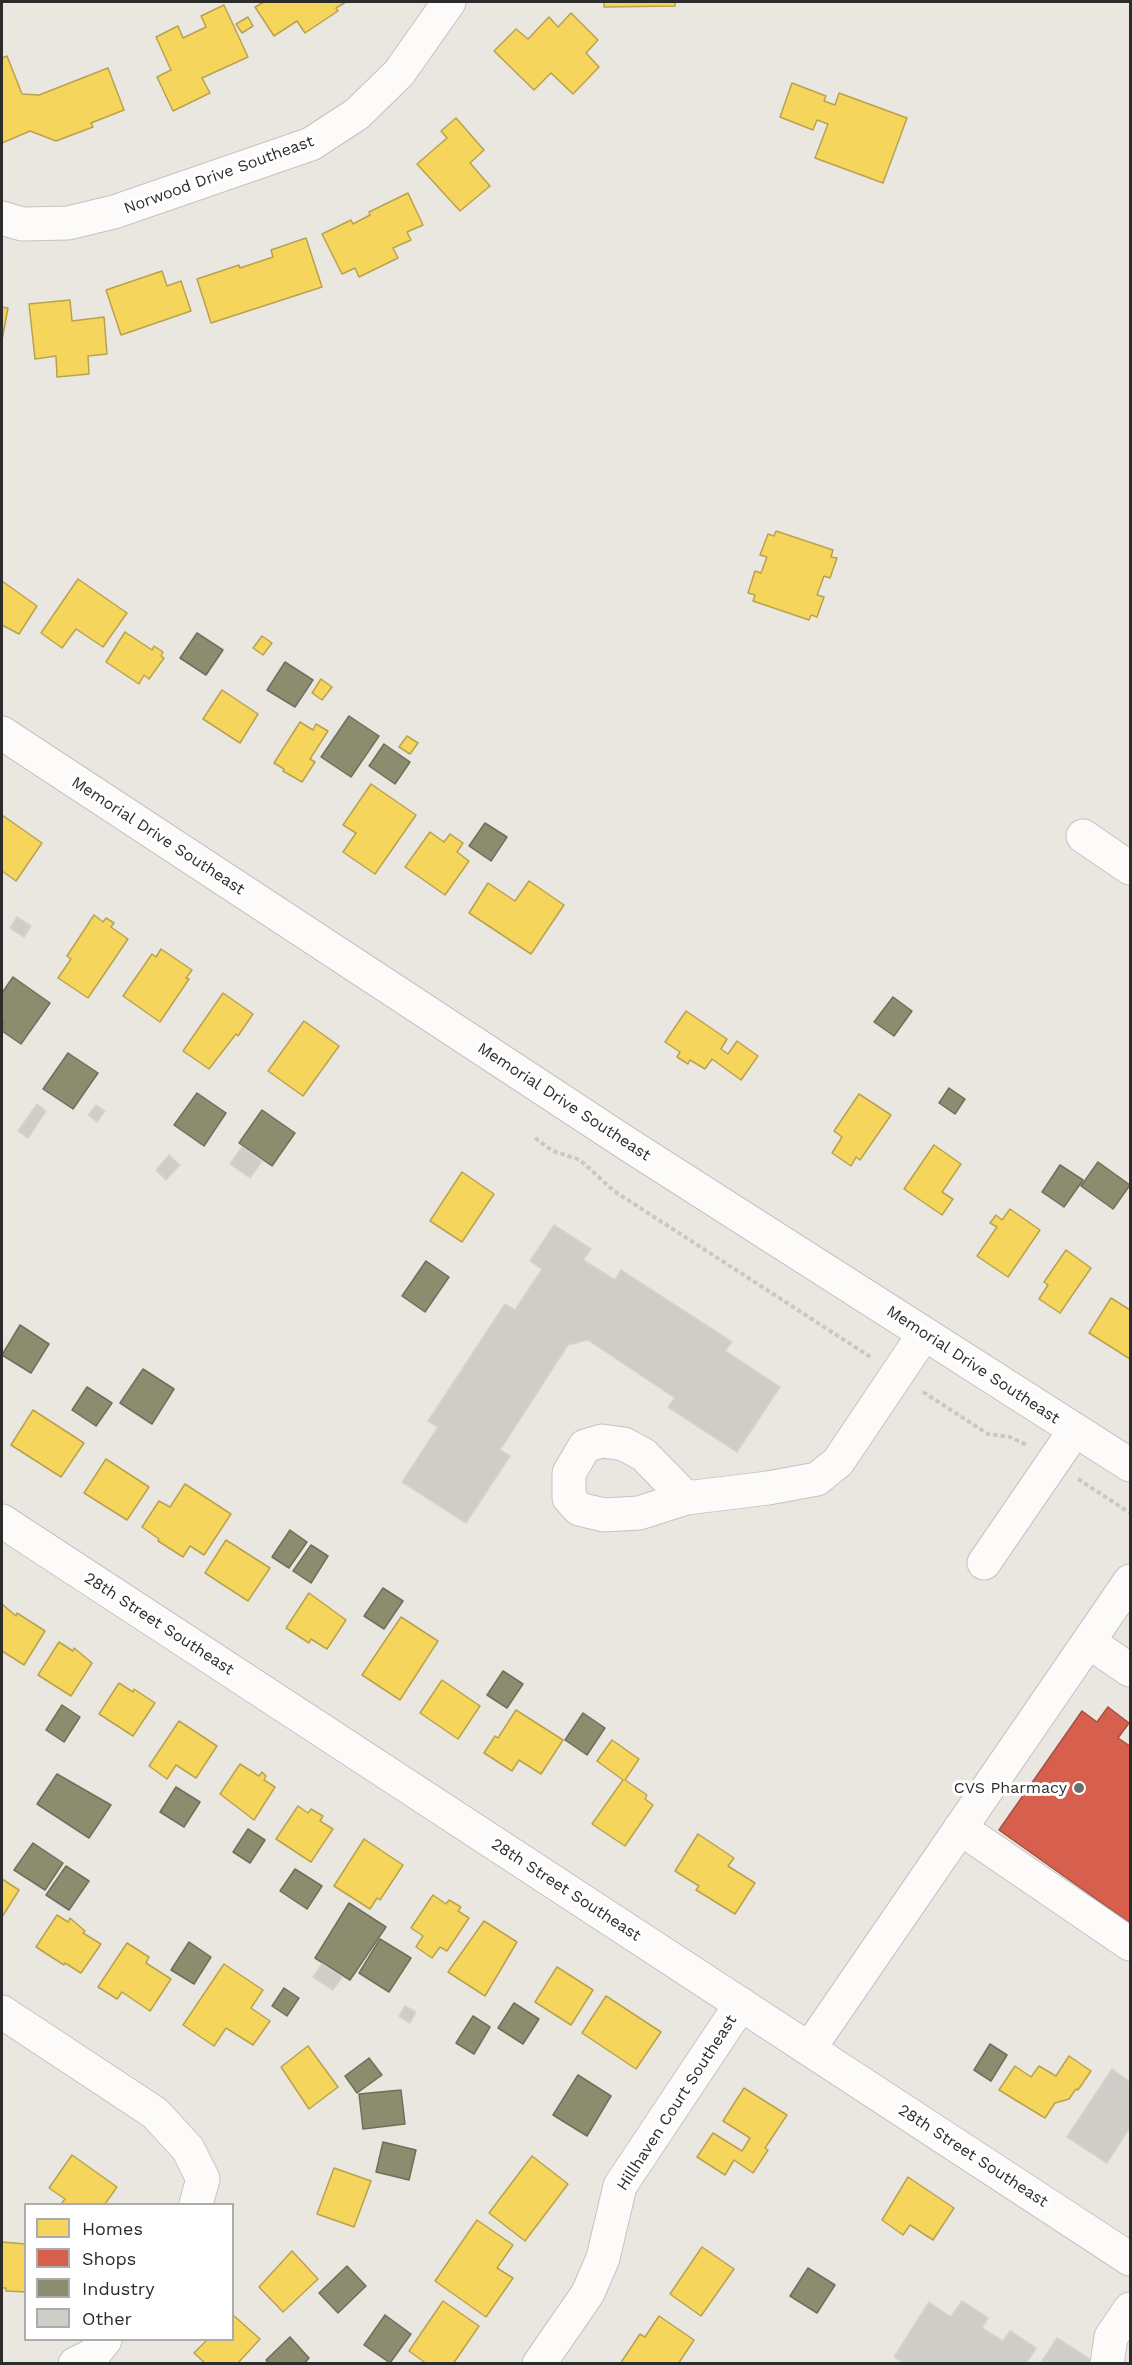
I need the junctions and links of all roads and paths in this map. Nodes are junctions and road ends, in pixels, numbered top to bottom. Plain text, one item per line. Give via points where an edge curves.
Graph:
1 (448, 2) edge
2 (2, 218) edge
3 (2, 733) edge
4 (1083, 836) dead end
5 (1131, 868) edge
6 (535, 1138) dead end
7 (924, 1334) junction
8 (897, 1375) junction
9 (1075, 1430) junction
10 (1053, 1462) junction
11 (1131, 1466) edge
12 (686, 1498) dead end
13 (1131, 1513) edge
14 (2, 1521) edge
15 (984, 1563) dead end
16 (1131, 1581) edge
17 (1089, 1642) junction
18 (1131, 1670) edge
19 (960, 1828) junction
20 (1131, 1944) edge
21 (741, 2004) junction
22 (2, 2012) edge
23 (808, 2049) junction
24 (197, 2203) edge
25 (1131, 2259) edge
26 (1131, 2309) edge
27 (104, 2341) edge
28 (75, 2364) edge
29 (540, 2364) edge
30 (1107, 2364) edge

1 - 2 street, Norwood Drive Southeast via 399,73 357,114 311,144 114,212 68,223 22,224
3 - 7 street, Memorial Drive Southeast
4 - 5 street
6 - 8 path via 553,1151 580,1161 614,1191
7 - 8 street
7 - 9 street, Memorial Drive Southeast
8 - 10 path via 988,1434 1021,1442
8 - 12 street via 838,1462 817,1479
9 - 10 street
9 - 11 street, Memorial Drive Southeast
10 - 13 path
10 - 15 street
14 - 21 street, 28th Street Southeast
16 - 17 street
17 - 18 street
17 - 19 street
19 - 20 street
19 - 23 street
21 - 23 street, 28th Street Southeast
21 - 29 street, Hillhaven Court Southeast via 620,2186 603,2258 588,2294
22 - 24 street via 155,2113 188,2150 203,2179
23 - 25 street, 28th Street Southeast
26 - 30 street via 1111,2337
27 - 28 street via 93,2355

